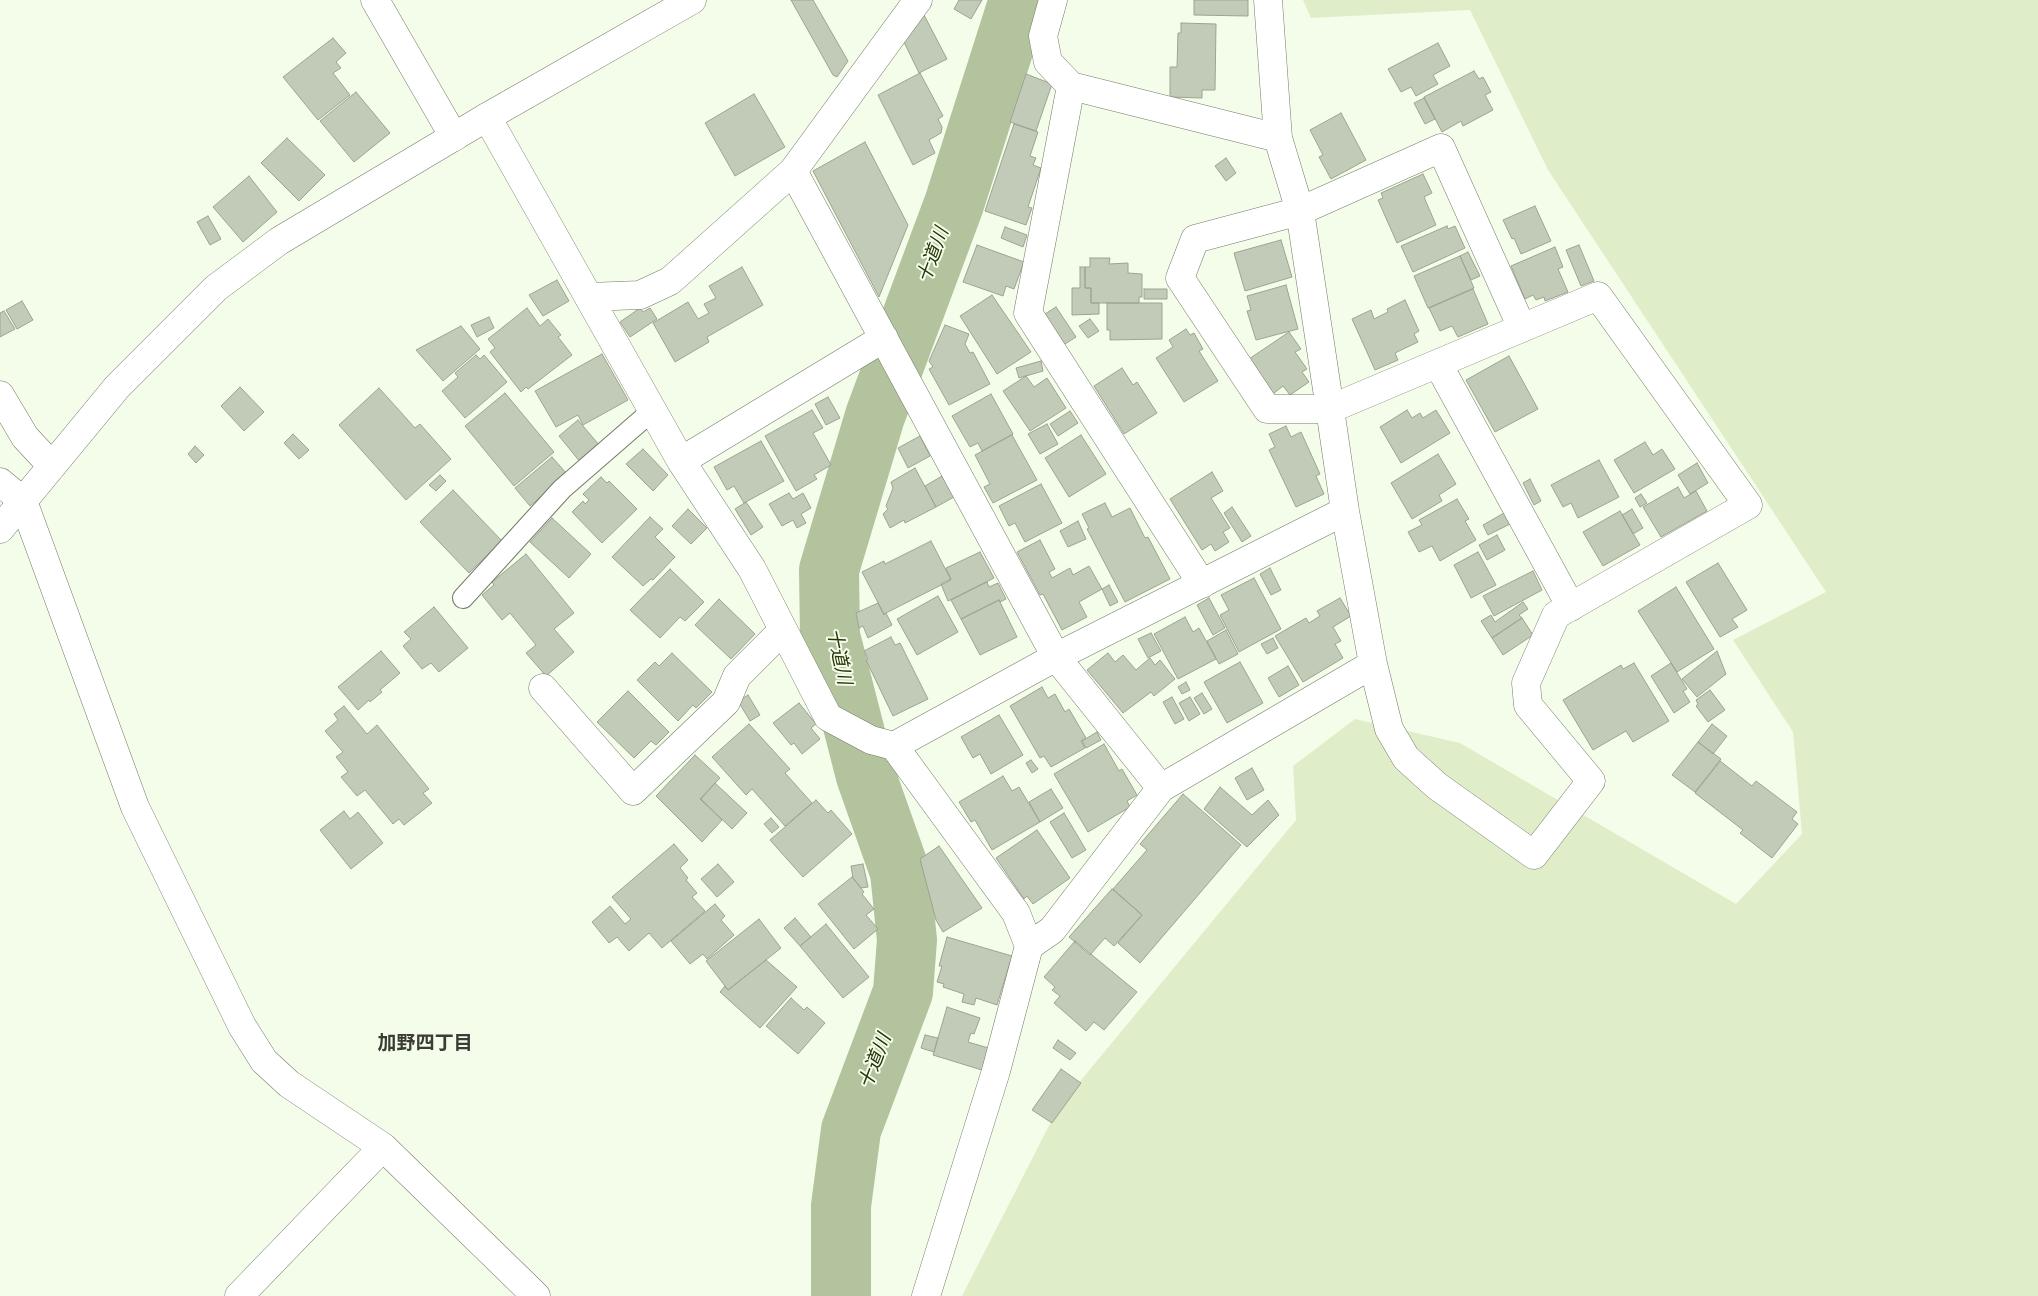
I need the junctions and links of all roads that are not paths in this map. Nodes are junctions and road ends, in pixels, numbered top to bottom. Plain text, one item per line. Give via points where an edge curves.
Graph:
1 (375, 0) edge
2 (692, 0) edge
3 (918, 0) edge
4 (1053, 0) edge
5 (1268, 0) edge
6 (1071, 86) junction
7 (487, 117) junction
8 (454, 137) junction
9 (1278, 138) junction
10 (793, 171) junction
11 (1300, 211) junction
12 (589, 297) junction
13 (1522, 328) junction
14 (884, 338) junction
15 (1438, 364) junction
16 (0, 395) edge
17 (1330, 409) junction
18 (653, 410) junction
19 (681, 460) junction
20 (52, 466) junction
21 (0, 482) edge
22 (23, 501) junction
23 (1346, 511) junction
24 (0, 529) edge
25 (1202, 584) junction
26 (463, 598) dead end
27 (1572, 607) junction
28 (783, 630) junction
29 (1056, 657) junction
30 (1373, 664) junction
31 (543, 688) dead end
32 (882, 742) junction
33 (1160, 788) junction
34 (1029, 946) junction
35 (383, 1148) junction
36 (239, 1296) edge
37 (536, 1296) edge
38 (926, 1296) edge

1 - 8 street
2 - 7 street
3 - 10 street
4 - 6 street via 1043,36 1048,62
5 - 9 street
6 - 9 street
6 - 25 street via 1028,313
7 - 8 street
7 - 12 street
8 - 20 street via 278,241 216,288 117,387
9 - 11 street
10 - 12 street via 670,281 640,295
10 - 14 street
11 - 13 street via 1441,148
11 - 17 street
11 - 17 street via 1195,239 1180,278 1267,409
12 - 18 street
13 - 15 street
13 - 27 street via 1598,296 1748,505
14 - 19 street
14 - 29 street
15 - 17 street
15 - 27 street
16 - 20 street via 25,437
17 - 23 street
18 - 19 street
18 - 26 lane via 562,489
19 - 28 street via 752,569
20 - 22 street
21 - 22 street
22 - 24 street
22 - 35 street via 135,807 242,1026 264,1061 289,1084
23 - 25 street
23 - 30 street
25 - 29 street
27 - 30 street via 1556,615 1526,683 1528,706 1591,781 1534,855 1437,786 1406,758 1389,729
28 - 31 street via 738,676 726,702 633,791
28 - 32 street via 828,717
29 - 32 street
29 - 33 street
30 - 33 street
32 - 34 street via 1016,913
33 - 34 street via 1052,930
34 - 38 street via 996,1071
35 - 36 street
35 - 37 street

